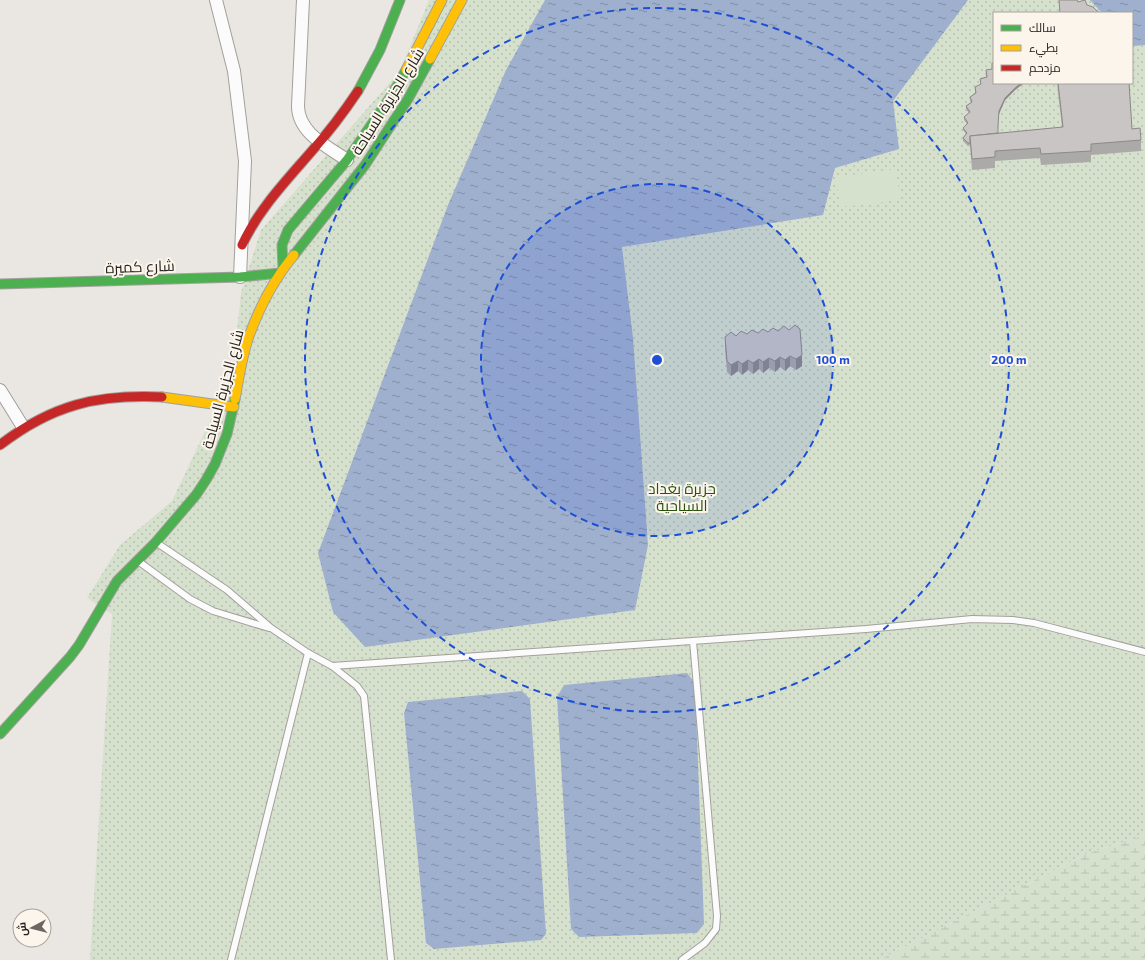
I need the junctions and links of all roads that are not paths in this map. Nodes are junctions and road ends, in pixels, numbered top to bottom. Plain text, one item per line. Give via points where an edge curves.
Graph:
1 (216, 0) edge
2 (303, 0) edge
3 (400, 0) edge
4 (442, 0) edge
5 (462, 0) edge
6 (320, 141) junction
7 (347, 160) junction
8 (242, 245) junction
9 (281, 270) junction
10 (240, 277) junction
11 (0, 284) edge
12 (0, 390) edge
13 (234, 407) junction
14 (23, 428) junction
15 (0, 445) edge
16 (155, 542) junction
17 (138, 561) junction
18 (270, 628) junction
19 (693, 641) junction
20 (1145, 652) edge
21 (308, 653) junction
22 (332, 666) junction
23 (0, 734) edge
24 (231, 960) edge
25 (391, 960) edge
26 (682, 960) edge

1 - 8 street via 234,71 245,161
2 - 6 street via 298,111 303,126
3 - 6 street via 388,31 361,84 344,112
4 - 7 street, شارع الجزيرة السياحة via 411,61
5 - 9 street, شارع الجزيرة السياحة via 387,133
6 - 7 street
6 - 8 street via 260,211
7 - 9 street, شارع الجزيرة السياحة via 288,230 282,245
8 - 10 street
9 - 10 street, شارع كميرة
9 - 13 street, شارع الجزيرة السياحة via 262,304 250,336 240,371
10 - 11 street, شارع كميرة
12 - 14 street
13 - 14 street via 159,396 108,398 63,408
13 - 16 street, شارع الجزيرة السياحة via 222,448 206,480
14 - 15 street
16 - 17 street, شارع الجزيرة السياحة
16 - 18 lane via 227,590
17 - 18 lane via 190,600 213,611
17 - 23 street, شارع الجزيرة السياحة via 117,581 70,657
18 - 21 lane
19 - 20 lane via 986,619 1034,623
19 - 22 lane
19 - 26 lane via 717,916 716,928 705,943
21 - 22 lane
21 - 24 lane
22 - 25 lane via 358,686 364,696

